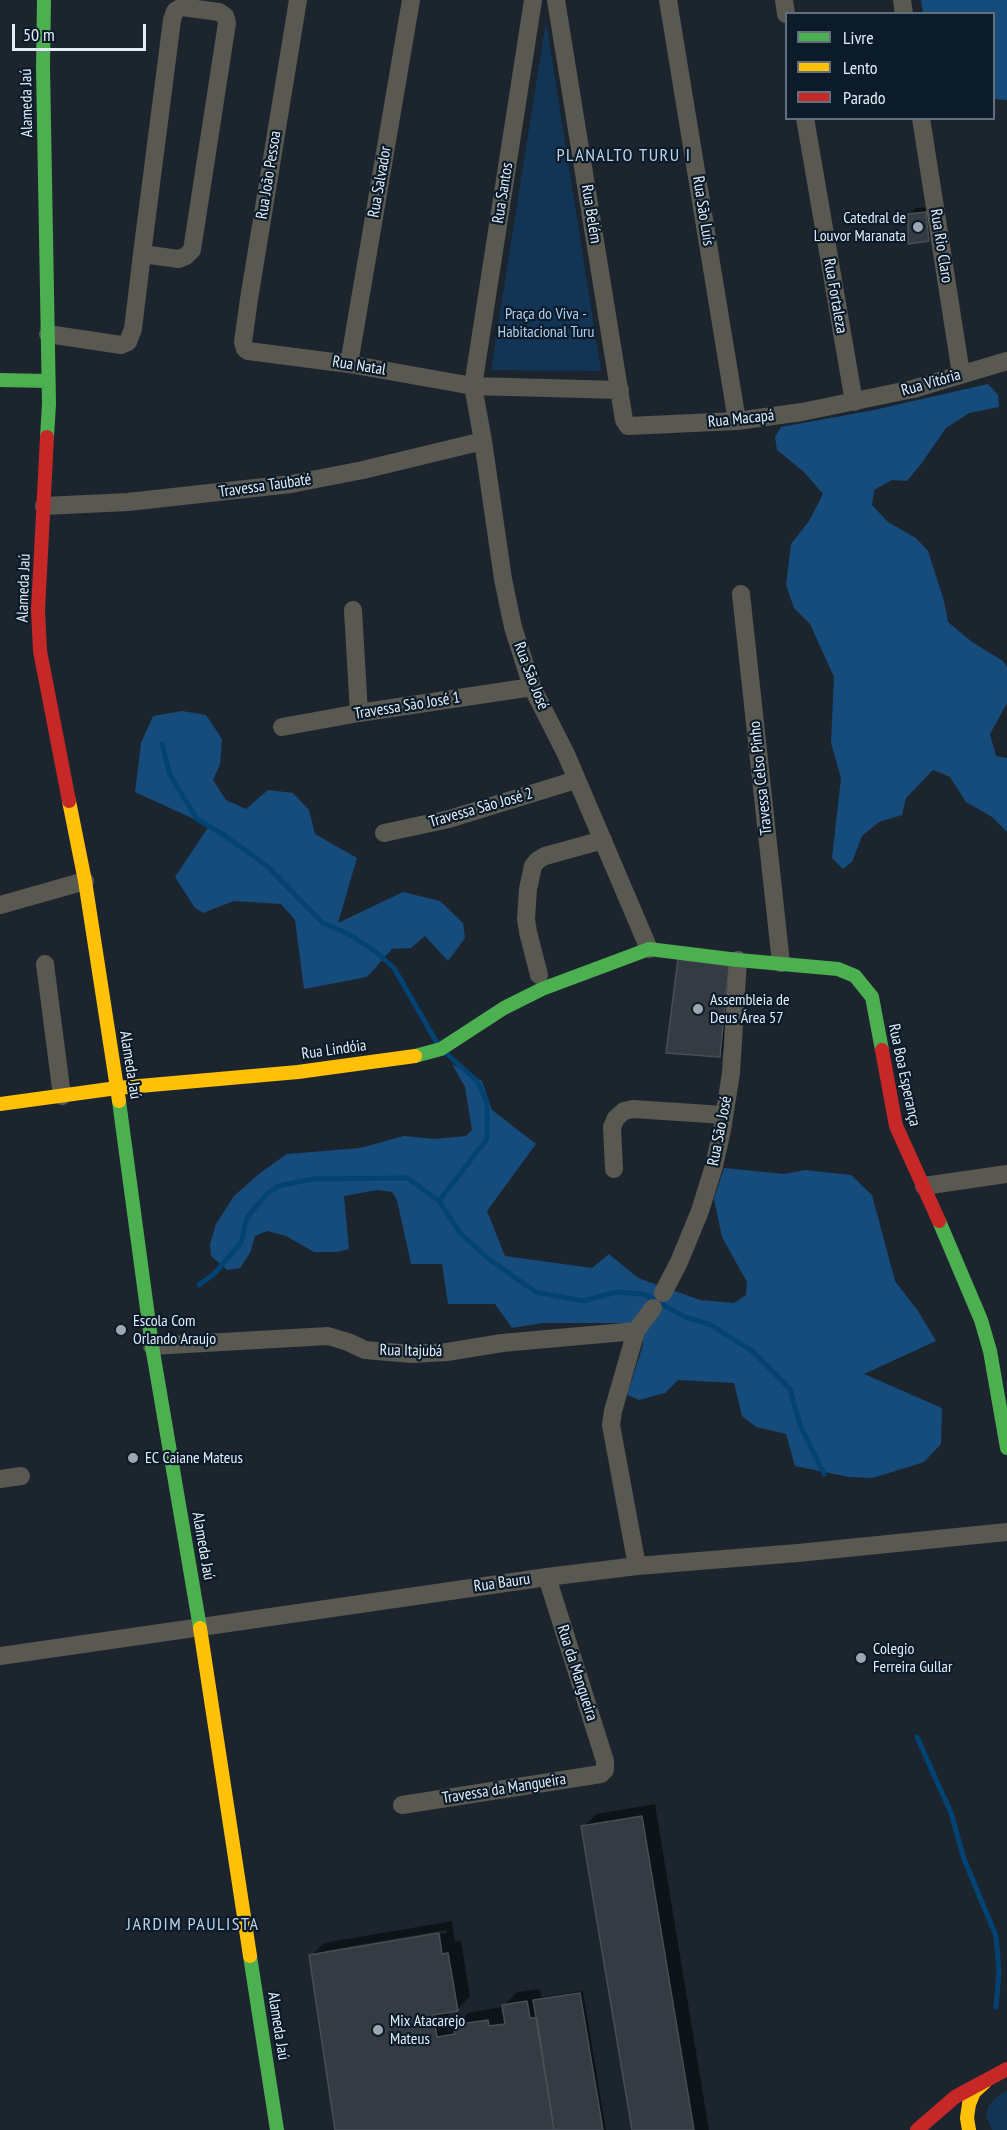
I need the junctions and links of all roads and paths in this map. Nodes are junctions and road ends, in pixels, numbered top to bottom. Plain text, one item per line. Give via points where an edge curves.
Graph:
1 (44, 0) edge
2 (298, 0) edge
3 (411, 0) edge
4 (533, 0) edge
5 (556, 0) edge
6 (668, 0) edge
7 (805, 120) edge
8 (921, 120) edge
9 (142, 254) junction
10 (48, 334) junction
11 (245, 349) joint
12 (1007, 361) edge
13 (349, 364) junction
14 (962, 374) junction
15 (0, 380) edge
16 (48, 381) junction
17 (473, 386) junction
18 (620, 390) junction
19 (854, 402) junction
20 (737, 421) junction
21 (628, 426) joint
22 (483, 441) junction
23 (44, 506) junction
24 (741, 594) dead end
25 (353, 610) dead end
26 (532, 687) junction
27 (359, 713) junction
28 (282, 727) dead end
29 (576, 780) junction
30 (384, 833) dead end
31 (603, 840) junction
32 (85, 881) junction
33 (0, 905) edge
34 (649, 949) junction
35 (738, 960) junction
36 (781, 963) junction
37 (45, 964) dead end
38 (538, 975) dead end
39 (117, 1088) junction
40 (62, 1096) junction
41 (0, 1104) edge
42 (724, 1115) junction
43 (614, 1169) dead end
44 (1007, 1174) edge
45 (924, 1186) junction
46 (636, 1331) junction
47 (152, 1346) junction
48 (1007, 1448) edge
49 (21, 1476) dead end
50 (0, 1479) edge
51 (1007, 1532) edge
52 (638, 1566) junction
53 (547, 1577) junction
54 (200, 1626) junction
55 (0, 1656) edge
56 (604, 1770) joint
57 (402, 1805) dead end
58 (1007, 2068) edge
59 (988, 2078) junction
60 (277, 2130) edge
61 (917, 2130) edge
62 (969, 2130) edge

1 - 10 main road, Alameda Jaú
2 - 11 street, Rua João Pessoa via 249,299
3 - 13 street, Rua Salvador
4 - 17 street, Rua Santos
5 - 18 street, Rua Belém
6 - 20 street, Rua São Luís
7 - 19 street, Rua Fortaleza
8 - 14 street, Rua Rio Claro
9 - 9 street via 172,20 175,11 182,7 219,12 227,23 192,250 179,259
9 - 10 street via 128,342 121,345
10 - 16 main road, Alameda Jaú
11 - 13 street, Rua Natal
12 - 14 street, Rua Vitória
13 - 17 street, Rua Natal
14 - 19 street, Rua Vitória
15 - 16 main road
16 - 23 main road, Alameda Jaú
17 - 18 street
17 - 22 street, Rua São José
18 - 21 street, Rua Belém
19 - 20 street, Rua Macapá
20 - 21 street, Rua Macapá
22 - 23 street, Travessa Taubaté via 291,484 128,502
22 - 26 street, Rua São José via 503,579
23 - 32 main road, Alameda Jaú via 38,610 40,651
24 - 36 street, Travessa Celso Pinho
25 - 27 street
26 - 27 street, Travessa São José 1
26 - 29 street, Rua São José
27 - 28 street, Travessa São José 1
29 - 30 street, Travessa São José 2 via 448,819
29 - 31 street, Rua São José
31 - 34 street, Rua São José
31 - 38 street via 545,856 533,866 526,919
32 - 33 street
32 - 39 main road, Alameda Jaú
34 - 35 main road, Rua Boa Esperança
34 - 39 main road, Rua Lindóia via 542,989 504,1008 441,1049 423,1055 298,1072
35 - 36 main road, Rua Boa Esperança
35 - 42 street, Rua São José via 731,1073
36 - 45 main road, Rua Boa Esperança via 838,969 855,976 865,986 872,997 896,1126
37 - 40 street
39 - 40 main road, Rua Lindóia
39 - 47 main road, Alameda Jaú
40 - 41 main road, Rua Lindóia
42 - 43 street via 624,1111 612,1127
42 - 46 street, Rua São José via 700,1211 679,1262
44 - 45 street
45 - 48 main road, Rua Boa Esperança via 986,1336
46 - 47 street, Rua Itajubá via 412,1354 365,1350 327,1336
46 - 52 street, Rua São José via 611,1425
47 - 54 main road, Alameda Jaú
49 - 50 street
51 - 52 street, Rua Bauru
52 - 53 street, Rua Bauru
53 - 54 street, Rua Bauru
53 - 56 street, Rua da Mangueira via 606,1761
54 - 55 street, Rua Bauru
54 - 60 main road, Alameda Jaú
56 - 57 street, Travessa da Mangueira via 601,1774
58 - 59 main road
59 - 61 main road via 956,2097
59 - 62 main road via 974,2092 969,2104

